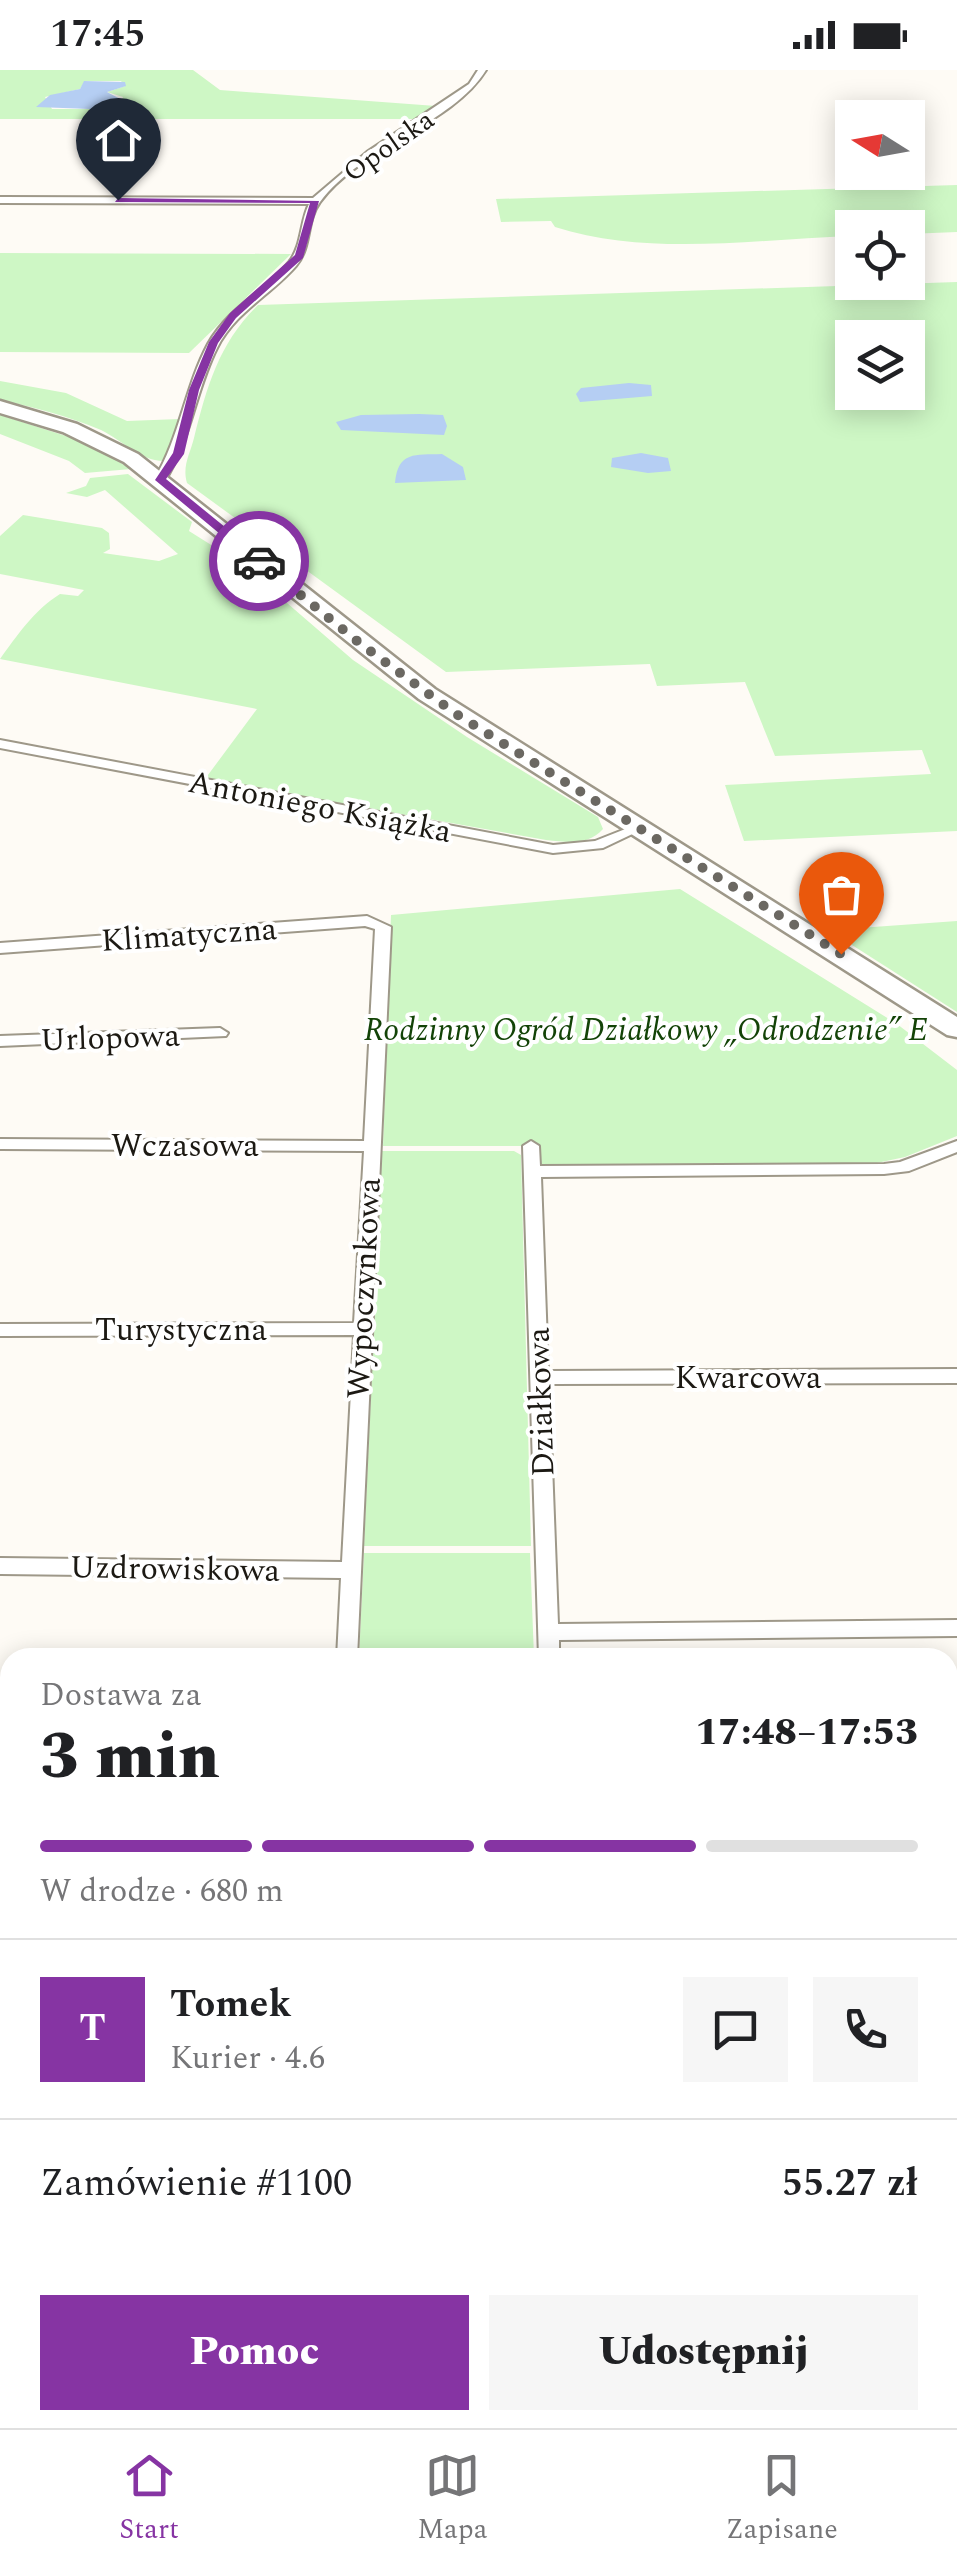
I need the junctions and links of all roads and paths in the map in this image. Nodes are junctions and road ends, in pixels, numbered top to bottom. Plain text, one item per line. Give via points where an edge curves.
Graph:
1 (482, 70) edge
2 (0, 200) edge
3 (315, 201) junction
4 (0, 407) edge
5 (160, 480) junction
6 (0, 744) edge
7 (638, 828) junction
8 (378, 922) joint
9 (0, 948) edge
10 (957, 1028) edge
11 (220, 1033) dead end
12 (0, 1041) edge
13 (0, 1144) edge
14 (370, 1146) junction
15 (531, 1146) dead end
16 (957, 1146) edge
17 (533, 1172) junction
18 (362, 1329) junction
19 (0, 1330) edge
20 (957, 1376) edge
21 (540, 1378) junction
22 (0, 1566) edge
23 (350, 1570) junction
24 (957, 1628) edge
25 (548, 1632) junction
26 (346, 1648) edge
27 (549, 1648) edge

1 - 3 street, Opolska via 472,86
2 - 3 street
3 - 5 street, Opolska via 299,256 214,342 178,454
4 - 5 main road via 94,438
5 - 7 main road via 393,670
6 - 7 street, Antoniego Książka via 554,849 598,845
7 - 10 main road
8 - 9 street, Klimatyczna
8 - 14 street, Wypoczynkowa via 383,928
11 - 12 street, Urlopowa
13 - 14 street, Wczasowa
14 - 18 street, Wypoczynkowa
15 - 17 street, Działkowa
16 - 17 street via 884,1169
17 - 21 street, Działkowa
18 - 19 street, Turystyczna
18 - 23 street, Wypoczynkowa
20 - 21 street, Kwarcowa
21 - 25 street, Działkowa
22 - 23 street, Uzdrowiskowa
23 - 26 street, Wypoczynkowa
24 - 25 street
25 - 27 street, Działkowa

